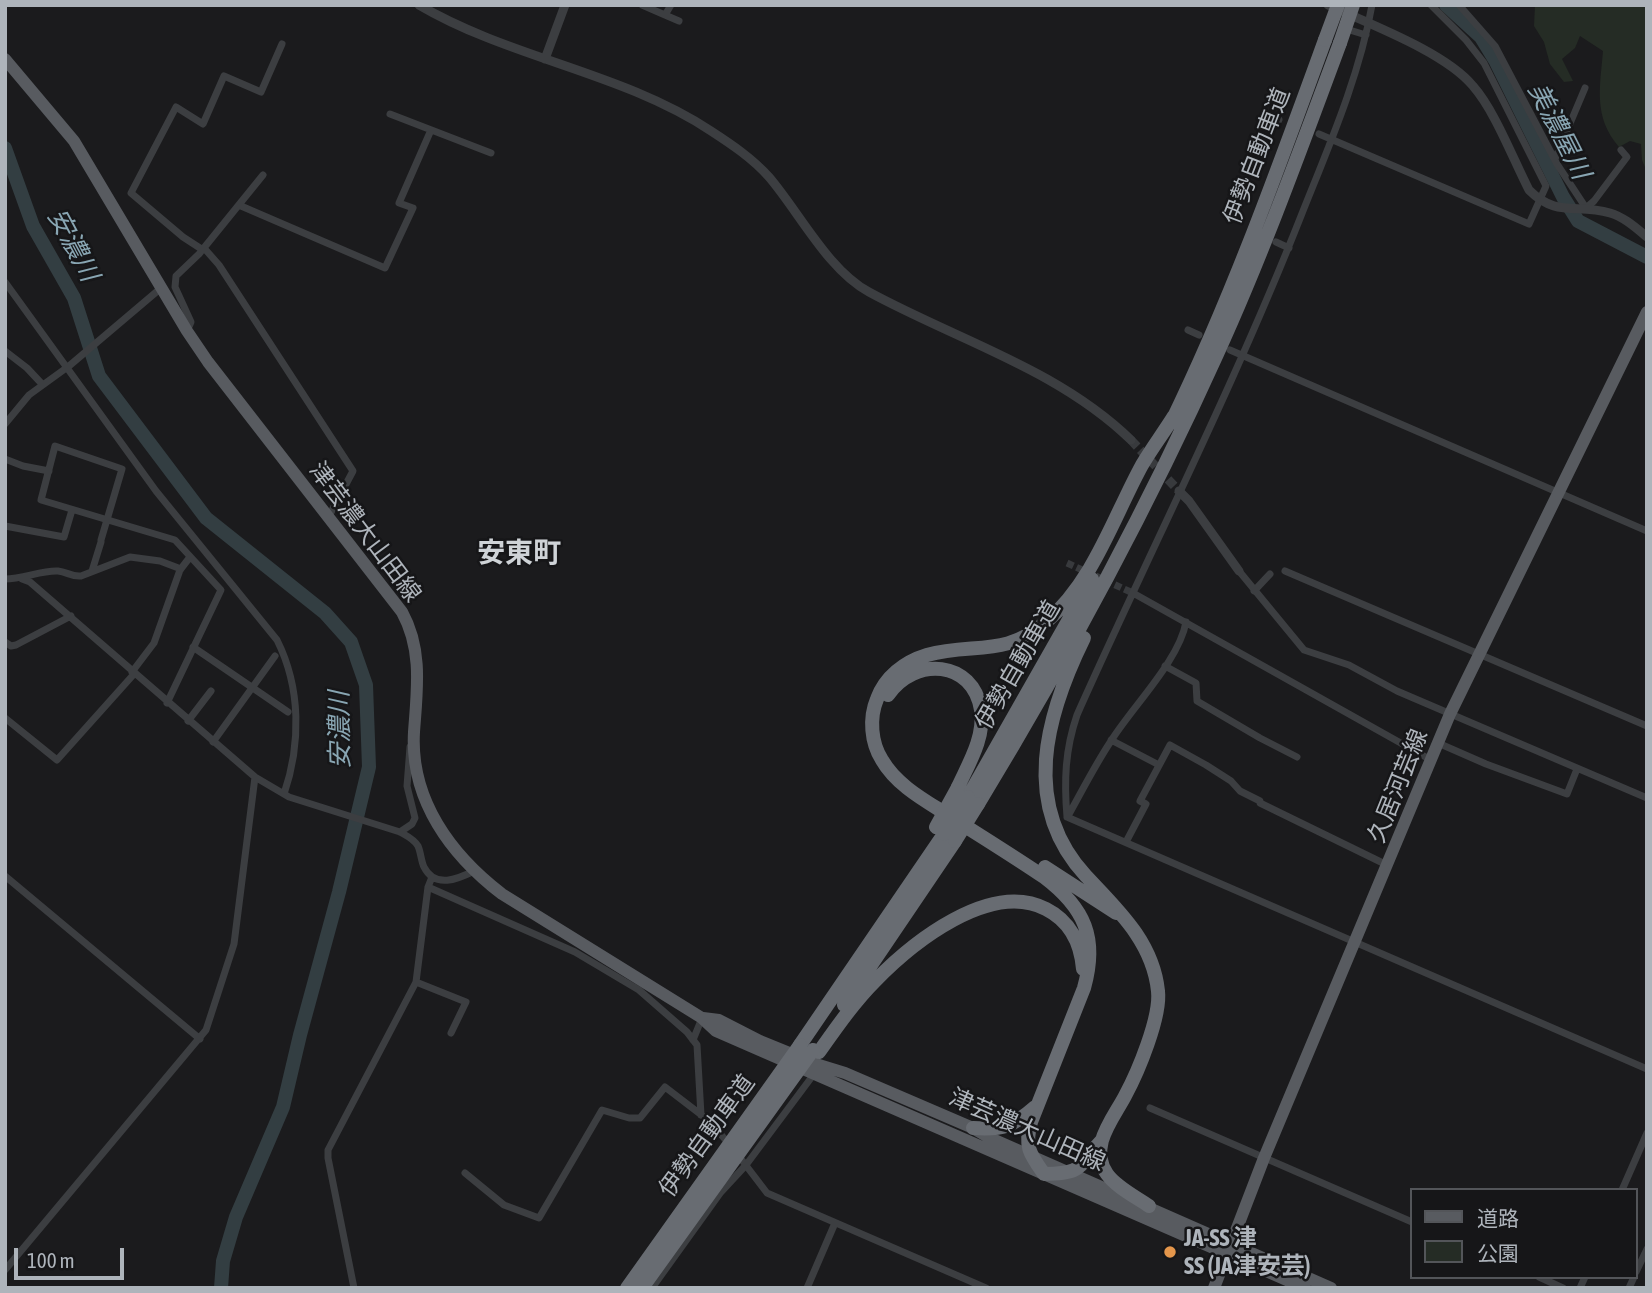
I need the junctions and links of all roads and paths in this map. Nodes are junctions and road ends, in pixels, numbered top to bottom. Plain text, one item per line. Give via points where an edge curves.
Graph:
1 (419, 5) edge
2 (565, 5) edge
3 (642, 5) edge
4 (671, 5) edge
5 (1328, 5) edge
6 (1338, 5) edge
7 (1353, 5) edge
8 (1372, 5) edge
9 (1431, 5) edge
10 (1459, 5) edge
11 (665, 15) junction
12 (679, 21) dead end
13 (1323, 21) dead end
14 (1368, 24) junction
15 (1366, 35) junction
16 (1333, 42) junction
17 (282, 44) dead end
18 (5, 59) edge
19 (545, 59) junction
20 (1585, 88) dead end
21 (390, 114) dead end
22 (431, 130) junction
23 (1319, 134) dead end
24 (1332, 139) junction
25 (1621, 150) dead end
26 (491, 153) dead end
27 (1555, 159) junction
28 (263, 175) dead end
29 (1540, 201) junction
30 (241, 206) junction
31 (1583, 208) junction
32 (1647, 237) edge
33 (1276, 242) dead end
34 (1289, 247) junction
35 (203, 249) junction
36 (5, 282) edge
37 (159, 290) junction
38 (1647, 312) edge
39 (1188, 330) dead end
40 (187, 331) junction
41 (1199, 335) dead end
42 (1230, 350) dead end
43 (5, 351) edge
44 (1242, 356) junction
45 (68, 367) junction
46 (42, 384) junction
47 (1174, 416) junction
48 (5, 424) edge
49 (1131, 440) tunnel mouth
50 (5, 459) edge
51 (49, 471) junction
52 (1179, 491) junction
53 (1559, 493) junction
54 (72, 510) junction
55 (1141, 513) junction
56 (329, 516) junction
57 (107, 520) junction
58 (5, 526) edge
59 (1647, 531) edge
60 (190, 557) junction
61 (181, 569) junction
62 (92, 571) junction
63 (1239, 571) joint
64 (1285, 571) dead end
65 (1270, 573) dead end
66 (5, 579) edge
67 (22, 579) junction
68 (1254, 591) junction
69 (1133, 593) junction
70 (71, 617) junction
71 (1186, 622) junction
72 (5, 642) edge
73 (193, 646) junction
74 (1480, 654) junction
75 (275, 656) dead end
76 (1165, 666) junction
77 (133, 673) junction
78 (252, 687) junction
79 (211, 691) dead end
80 (167, 703) junction
81 (288, 712) dead end
82 (1450, 714) junction
83 (5, 718) edge
84 (188, 721) junction
85 (1647, 726) edge
86 (414, 734) junction
87 (1111, 740) junction
88 (213, 742) junction
89 (1438, 743) junction
90 (1297, 757) dead end
91 (1431, 761) junction
92 (1159, 765) junction
93 (1577, 769) junction
94 (255, 777) junction
95 (286, 796) junction
96 (968, 796) junction
97 (1647, 798) edge
98 (1067, 817) junction
99 (400, 832) junction
100 (945, 834) junction
101 (1126, 842) junction
102 (1388, 865) junction
103 (474, 871) junction
104 (430, 875) junction
105 (5, 876) edge
106 (428, 887) junction
107 (1126, 919) junction
108 (1356, 942) junction
109 (578, 947) junction
110 (416, 982) junction
111 (1084, 988) junction
112 (702, 1018) junction
113 (451, 1033) dead end
114 (200, 1040) junction
115 (693, 1040) junction
116 (811, 1049) junction
117 (1647, 1069) edge
118 (814, 1074) junction
119 (1038, 1103) junction
120 (1150, 1108) dead end
121 (701, 1115) junction
122 (973, 1128) junction
123 (1647, 1133) edge
124 (1102, 1140) junction
125 (1031, 1156) junction
126 (1264, 1158) junction
127 (746, 1165) junction
128 (465, 1173) dead end
129 (1070, 1173) junction
130 (1044, 1174) junction
131 (1623, 1188) edge
132 (1149, 1206) junction
133 (1410, 1221) edge
134 (835, 1223) junction
135 (1228, 1249) junction
136 (1647, 1249) edge
137 (1638, 1268) edge
138 (5, 1270) edge
139 (1543, 1279) edge
140 (354, 1288) edge
141 (627, 1288) edge
142 (642, 1288) edge
143 (652, 1288) edge
144 (807, 1288) edge
145 (986, 1288) edge
146 (1213, 1288) edge
147 (1305, 1288) edge
148 (1331, 1288) edge
149 (1563, 1288) edge

1 - 19 street via 483,37
2 - 19 street
3 - 11 street
4 - 11 street
5 - 14 street
6 - 16 highway, 伊勢自動車道, bridge
7 - 16 highway, 伊勢自動車道, bridge
8 - 14 street
9 - 29 street via 1484,63 1546,186
10 - 27 street via 1495,46
11 - 12 street
13 - 15 street
14 - 15 street
14 - 29 street via 1440,58 1463,75 1482,97 1529,190
15 - 24 street
16 - 47 highway, 伊勢自動車道
16 - 55 highway, 伊勢自動車道 via 1248,281
17 - 35 street via 261,92 224,76 203,124 176,107 131,193
18 - 37 main road, 津芸濃大山田線 via 75,141
19 - 49 street via 656,101 708,129 768,176 834,261 866,291 1057,384
20 - 27 street
21 - 22 street
22 - 26 street
22 - 30 street via 398,203 412,208 386,268
23 - 24 street
24 - 29 street via 1529,224
24 - 34 street
25 - 31 street via 1627,157 1594,201
27 - 31 street
28 - 30 street
29 - 31 street via 1554,208
30 - 35 street
31 - 32 street via 1618,215
33 - 34 street
34 - 44 street
35 - 40 street via 175,279 191,322
35 - 56 street via 219,265 353,471
36 - 45 street
37 - 40 main road, 津芸濃大山田線
37 - 45 street
38 - 53 main road, 久居河芸線
39 - 41 street
40 - 56 main road, 津芸濃大山田線 via 247,415
42 - 44 street
43 - 46 street
44 - 52 street
44 - 53 street
45 - 46 street
45 - 95 street via 163,500 273,635 284,655 296,720
46 - 48 street
47 - 96 highway, 伊勢自動車道 via 1079,604
47 - 111 highway via 1143,464 1095,561 1050,619 1033,633 1002,646 936,653 909,662 886,682 874,708 877,752 899,782 1044,877 1069,899 1089,936 1091,960
50 - 51 street
51 - 54 street via 41,500
51 - 57 street via 55,446 122,469
52 - 63 street
52 - 69 street
53 - 59 street
53 - 74 main road, 久居河芸線
54 - 57 street
54 - 58 street via 64,537
55 - 96 highway, 伊勢自動車道 via 1096,598
55 - 107 highway via 1064,682 1044,761 1048,799 1061,838 1084,874
56 - 86 main road, 津芸濃大山田線 via 409,624 418,676
57 - 60 street via 175,540
57 - 62 street
60 - 61 street
60 - 73 street via 221,590
61 - 62 street via 130,557
61 - 77 street via 154,643
62 - 67 street via 75,577 59,571
63 - 68 street
64 - 74 street
65 - 68 street
66 - 67 street
67 - 70 street
68 - 82 street via 1304,650 1349,665
69 - 71 street
69 - 98 street via 1072,730 1065,774
70 - 72 street via 16,645
70 - 77 street
71 - 76 street
71 - 91 street
73 - 78 street
73 - 80 street
74 - 82 main road, 久居河芸線
74 - 85 street
75 - 78 street
76 - 87 street
76 - 90 street via 1196,683 1196,701
77 - 80 street
77 - 83 street via 57,761
78 - 81 street
78 - 88 street
79 - 84 street
80 - 84 street
82 - 89 main road, 久居河芸線
82 - 93 street
84 - 88 street
86 - 99 street via 407,779 414,821
86 - 103 main road, 津芸濃大山田線 via 416,769 427,804 447,839
87 - 92 street
87 - 98 street
88 - 94 street
89 - 91 main road, 久居河芸線
89 - 93 street via 1567,794
91 - 102 main road, 久居河芸線
92 - 101 street
92 - 102 street via 1170,745 1260,803
93 - 97 street
94 - 95 street
94 - 114 street via 234,944
95 - 99 street
96 - 100 highway, bridge
96 - 100 highway, 伊勢自動車道, bridge
96 - 107 highway via 979,737 981,710 976,694 961,677 948,671 916,671 892,689 882,713 883,742 894,763 942,802
98 - 101 street
99 - 104 street via 416,843
100 - 116 highway, 伊勢自動車道
100 - 116 highway, 伊勢自動車道 via 871,943
101 - 108 street
102 - 108 main road, 久居河芸線
103 - 104 street via 446,881
103 - 109 main road, 津芸濃大山田線
104 - 106 street
105 - 114 street
106 - 109 street
106 - 110 street
107 - 124 highway via 1151,960 1157,1017
108 - 117 street
108 - 126 main road, 久居河芸線
109 - 112 main road, 津芸濃大山田線
109 - 115 street via 639,990
110 - 113 street via 466,1002
110 - 140 street via 328,1150
111 - 116 highway via 1078,943 1061,919 1030,903 996,903 957,918 906,952
111 - 119 highway
112 - 115 street
112 - 118 main road, 津芸濃大山田線 via 716,1031
112 - 122 main road, 津芸濃大山田線 via 719,1020
114 - 138 street
115 - 121 street
116 - 141 highway, 伊勢自動車道, bridge
116 - 142 highway, 伊勢自動車道, bridge
118 - 127 street
118 - 130 main road, 津芸濃大山田線
119 - 122 highway via 1007,1127
119 - 125 highway via 1028,1133
120 - 126 street
121 - 127 street
121 - 128 street via 665,1087 640,1118 602,1110 539,1218 499,1202
122 - 125 main road, 津芸濃大山田線
123 - 131 street
124 - 129 highway
124 - 132 highway via 1102,1163 1108,1177
125 - 129 main road, 津芸濃大山田線
125 - 130 highway
126 - 133 street
126 - 135 main road, 久居河芸線
127 - 134 street via 767,1193
127 - 143 street
129 - 130 highway
129 - 132 main road, 津芸濃大山田線
130 - 135 main road, 津芸濃大山田線
132 - 135 main road, 津芸濃大山田線
134 - 144 street
134 - 145 street
135 - 146 main road, 久居河芸線
135 - 147 main road, 津芸濃大山田線
135 - 148 main road, 津芸濃大山田線
136 - 137 street
139 - 149 street

